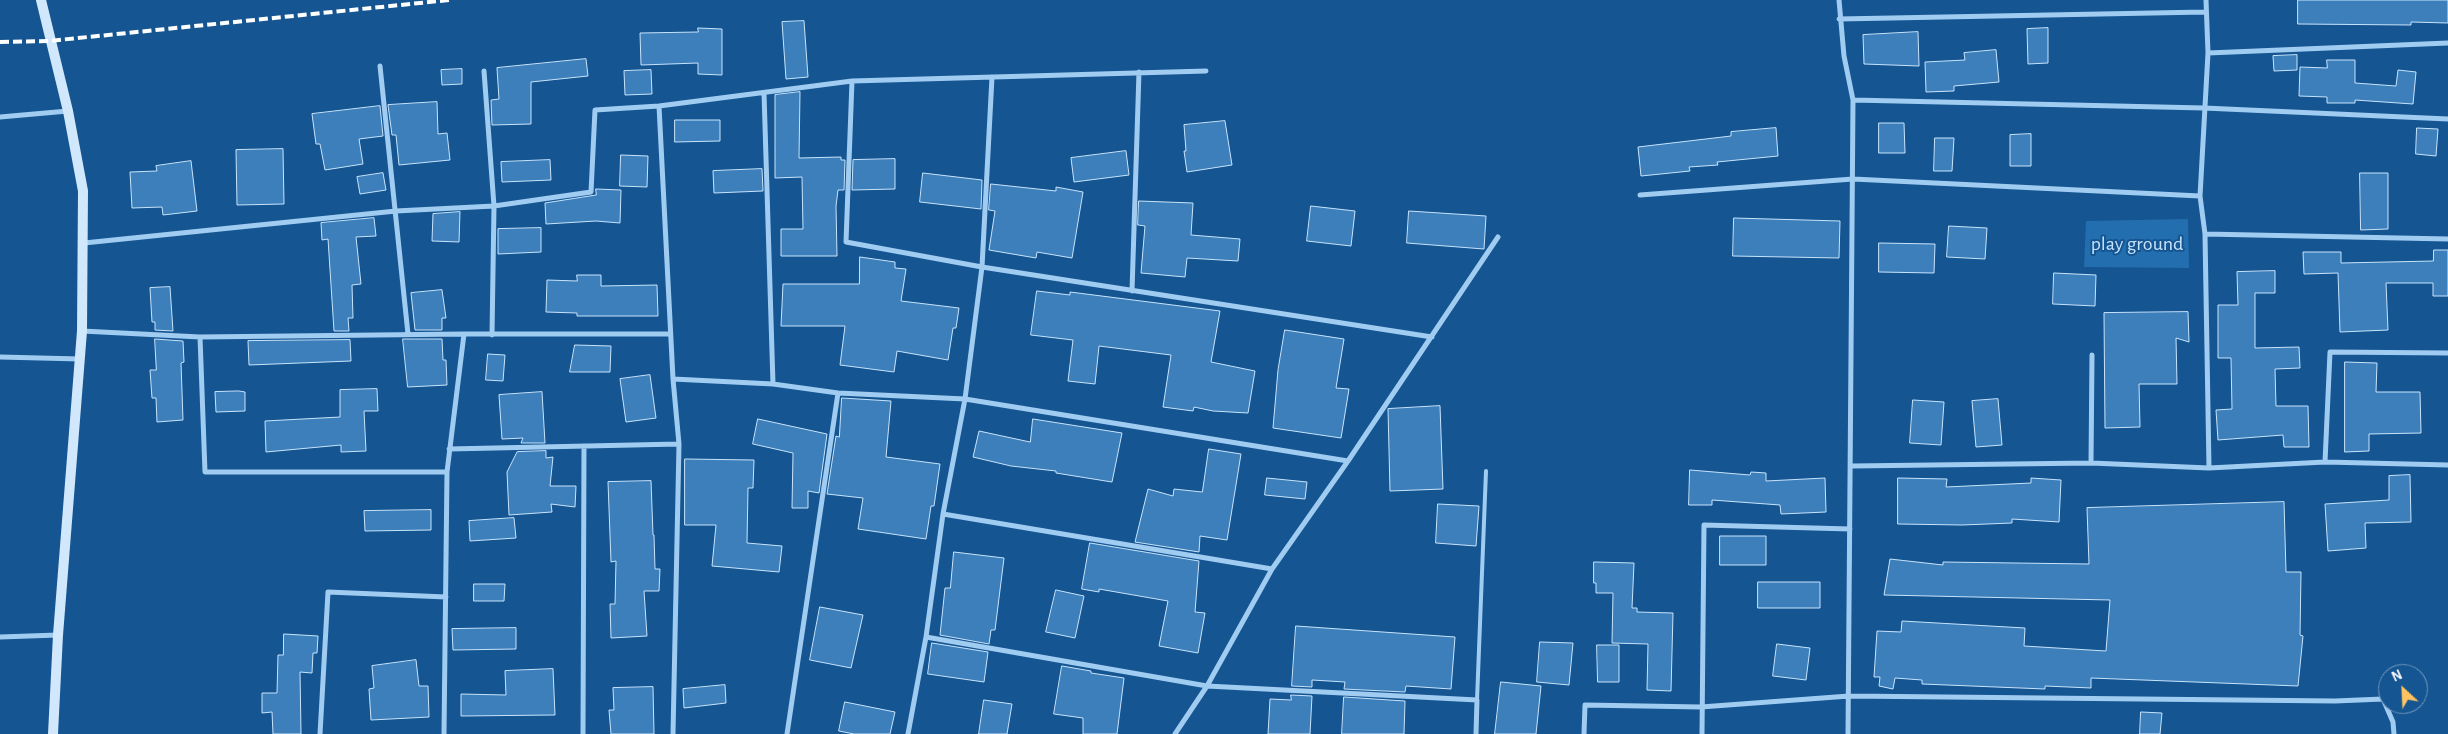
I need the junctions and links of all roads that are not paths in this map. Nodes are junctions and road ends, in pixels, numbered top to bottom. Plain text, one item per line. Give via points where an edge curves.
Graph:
1 (41, 0) edge
2 (1839, 0) edge
3 (2206, 0) edge
4 (2205, 12) junction
5 (1839, 19) junction
6 (2448, 43) edge
7 (2208, 53) junction
8 (380, 66) dead end
9 (484, 71) dead end
10 (1206, 71) dead end
11 (1139, 72) junction
12 (992, 77) junction
13 (852, 81) junction
14 (764, 92) junction
15 (1853, 100) junction
16 (659, 106) junction
17 (2204, 108) junction
18 (68, 111) junction
19 (0, 117) edge
20 (2448, 118) edge
21 (1853, 179) junction
22 (1640, 195) dead end
23 (2200, 196) junction
24 (494, 206) junction
25 (396, 211) junction
26 (2205, 234) junction
27 (1498, 237) dead end
28 (2448, 239) edge
29 (84, 243) junction
30 (982, 268) junction
31 (1132, 291) junction
32 (82, 331) junction
33 (408, 334) junction
34 (464, 334) junction
35 (670, 334) junction
36 (492, 335) junction
37 (200, 337) junction
38 (1432, 337) junction
39 (2448, 353) edge
40 (2092, 354) dead end
41 (0, 357) edge
42 (80, 359) junction
43 (673, 379) junction
44 (773, 384) junction
45 (838, 393) junction
46 (965, 399) junction
47 (678, 444) junction
48 (584, 446) junction
49 (449, 450) junction
50 (1348, 461) junction
51 (2325, 462) junction
52 (2091, 464) junction
53 (2448, 465) edge
54 (1852, 466) junction
55 (2209, 468) junction
56 (1486, 470) dead end
57 (447, 472) junction
58 (943, 514) junction
59 (1850, 529) junction
60 (1272, 569) junction
61 (446, 597) junction
62 (58, 635) junction
63 (0, 637) edge
64 (926, 637) junction
65 (1207, 686) junction
66 (1849, 696) junction
67 (1478, 700) junction
68 (1701, 707) junction
69 (53, 734) edge
70 (320, 734) edge
71 (444, 734) edge
72 (584, 734) edge
73 (673, 734) edge
74 (787, 734) edge
75 (908, 734) edge
76 (1175, 734) edge
77 (1476, 734) edge
78 (1584, 734) edge
79 (1702, 734) edge
80 (1848, 734) edge
81 (2394, 734) edge

1 - 18 street
2 - 5 street
3 - 4 street
4 - 5 street
4 - 7 street
5 - 15 street
6 - 7 street
7 - 17 street
8 - 25 street
9 - 24 street
10 - 11 street
11 - 12 street
11 - 31 street
12 - 13 street
12 - 30 street
13 - 14 street
13 - 30 street via 846,242
14 - 16 street
14 - 44 street
15 - 17 street
15 - 21 street
16 - 24 street via 595,110 591,192
16 - 35 street
17 - 20 street
17 - 23 street
18 - 19 street
18 - 29 street via 83,191
21 - 22 street
21 - 23 street
21 - 54 street
23 - 26 street
24 - 25 street
24 - 36 street
25 - 29 street
25 - 33 street
26 - 28 street
26 - 55 street
27 - 38 street
29 - 32 street
30 - 31 street
30 - 46 street
31 - 38 street
32 - 37 street
32 - 42 street
33 - 34 street
33 - 37 street
34 - 36 street
34 - 49 street
35 - 36 street
35 - 43 street
37 - 57 street via 205,472
38 - 50 street
39 - 51 street via 2330,352
40 - 52 street
41 - 42 street
42 - 62 street
43 - 44 street
43 - 47 street
44 - 45 street
45 - 46 street
45 - 74 street
46 - 50 street
46 - 58 street
47 - 48 street
47 - 73 street
48 - 49 street
48 - 72 street
49 - 57 street
50 - 60 street
51 - 53 street
51 - 55 street
52 - 54 street
52 - 55 street
54 - 59 street
56 - 67 lane
57 - 61 street
58 - 60 street
58 - 64 street
59 - 66 street
59 - 68 street via 1704,525
60 - 65 street
61 - 70 street via 328,592
61 - 71 street
62 - 63 street
62 - 69 street
64 - 65 street
64 - 75 street
65 - 67 street
65 - 76 street
66 - 68 street
66 - 80 street
66 - 81 street via 2383,699 2393,722
67 - 77 street
68 - 78 street via 1585,706
68 - 79 street

